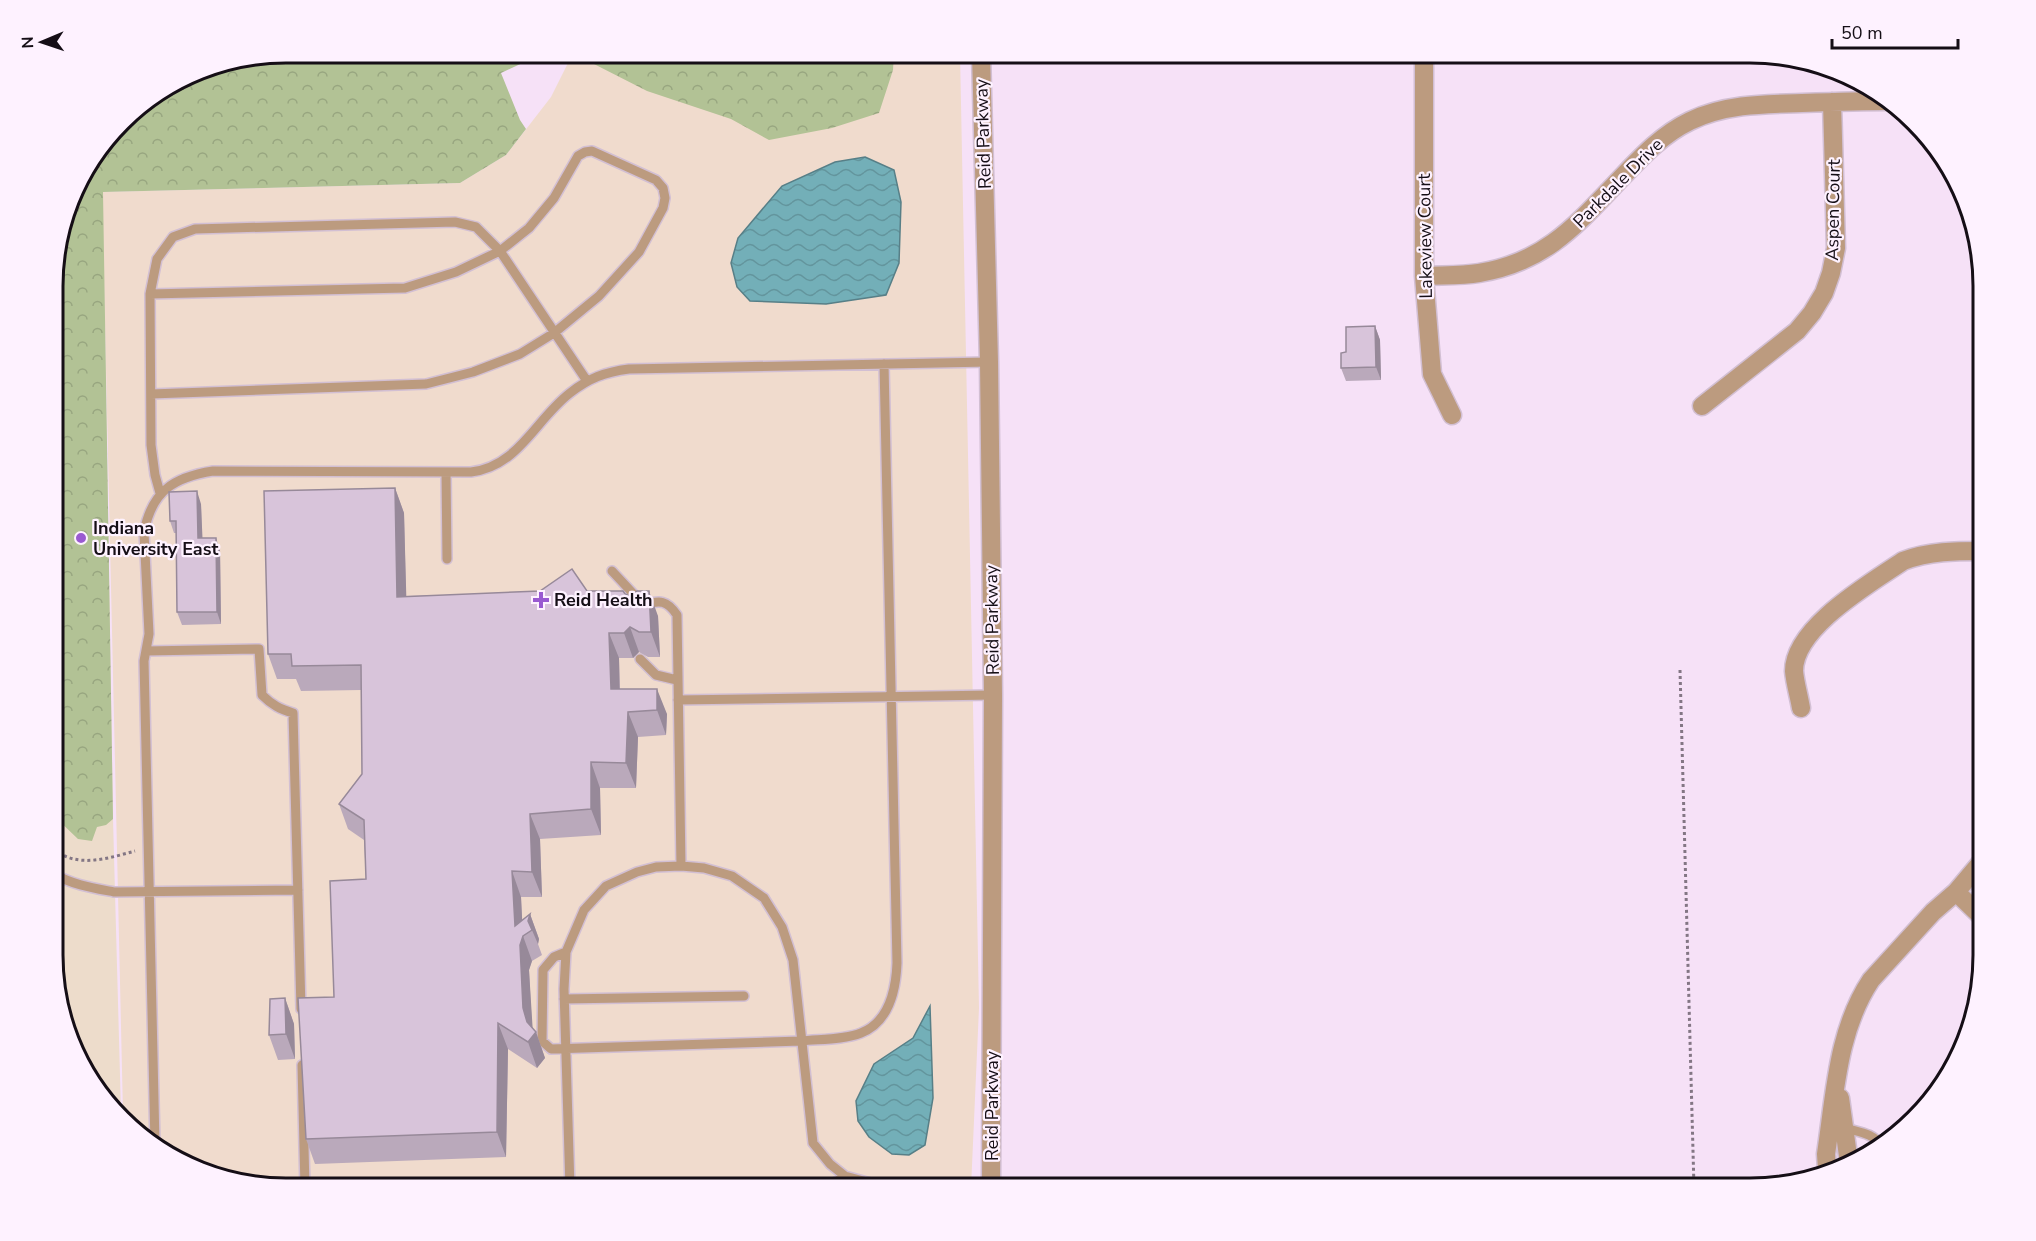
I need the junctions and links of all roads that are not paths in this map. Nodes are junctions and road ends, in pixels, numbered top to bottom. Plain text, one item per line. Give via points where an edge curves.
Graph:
1 (981, 63) edge
2 (1424, 63) edge
3 (1874, 101) edge
4 (1832, 102) junction
5 (500, 251) junction
6 (1424, 276) junction
7 (150, 294) junction
8 (554, 333) junction
9 (989, 362) junction
10 (884, 364) junction
11 (587, 381) junction
12 (151, 394) junction
13 (1702, 406) dead end
14 (1452, 415) dead end
15 (446, 472) junction
16 (160, 493) junction
17 (1973, 551) edge
18 (447, 559) dead end
19 (612, 571) dead end
20 (643, 605) junction
21 (639, 615) edge
22 (146, 651) junction
23 (640, 659) dead end
24 (678, 680) junction
25 (993, 695) junction
26 (891, 696) junction
27 (678, 700) junction
28 (1801, 708) dead end
29 (681, 866) junction
30 (1973, 872) edge
31 (63, 879) edge
32 (298, 890) junction
33 (1956, 892) junction
34 (149, 893) junction
35 (1973, 908) edge
36 (566, 952) junction
37 (744, 996) dead end
38 (564, 999) junction
39 (301, 1017) edge
40 (801, 1041) junction
41 (565, 1047) junction
42 (302, 1051) edge
43 (1837, 1081) junction
44 (1845, 1128) junction
45 (155, 1135) edge
46 (1875, 1139) edge
47 (1848, 1155) edge
48 (1827, 1164) edge
49 (845, 1176) junction
50 (305, 1178) edge
51 (570, 1178) edge
52 (842, 1178) edge
53 (852, 1178) edge
54 (992, 1178) edge

1 - 9 street, Reid Parkway
2 - 6 street, Lakeview Court
3 - 4 street, Parkdale Drive
4 - 6 street, Parkdale Drive via 1731,107 1690,121 1648,150 1569,232 1547,248 1501,269
4 - 13 street, Aspen Court via 1836,248 1824,293 1797,331
5 - 7 lane via 456,272 405,288
5 - 7 lane via 476,227 455,222 195,229 173,237 157,259
5 - 8 lane
5 - 8 lane via 529,228 554,198 578,156 585,152 592,151 656,180 663,188 663,208 639,252 599,296
6 - 14 street, Lakeview Court via 1432,374
7 - 12 lane
8 - 11 lane
8 - 12 lane via 520,354 426,384
9 - 10 lane
9 - 25 street, Reid Parkway
10 - 11 lane via 629,369 606,372
10 - 26 lane
11 - 15 lane via 568,394 502,461 486,470
12 - 16 lane via 151,445
15 - 16 lane via 213,471 177,480
15 - 18 lane
16 - 22 lane via 147,515 144,532 149,634
17 - 28 street via 1916,556 1903,561 1824,617 1802,647 1794,669
19 - 20 lane
20 - 21 lane
20 - 24 lane via 657,601 670,605 677,615
22 - 32 lane via 259,649 262,694 270,703 294,713
22 - 34 lane
23 - 24 lane via 656,675
24 - 27 lane
25 - 26 lane
25 - 54 street, Reid Parkway
26 - 27 lane
26 - 40 lane via 896,984 890,1005 878,1022 862,1033
27 - 29 lane
29 - 36 lane via 637,872 606,886 584,910
29 - 40 lane via 732,876 764,898 782,927 793,960
30 - 33 street
31 - 34 lane via 114,892
32 - 34 lane
32 - 39 lane
33 - 35 street
33 - 43 street via 1933,912 1863,992 1852,1015
34 - 45 lane
36 - 38 lane
36 - 41 lane via 554,957 543,970 542,1041 550,1049
37 - 38 lane
38 - 41 lane
40 - 41 lane
40 - 49 lane via 813,1143
41 - 51 lane
42 - 50 lane
43 - 44 street
43 - 48 street
44 - 46 lane
44 - 47 street
49 - 52 lane
49 - 53 lane

